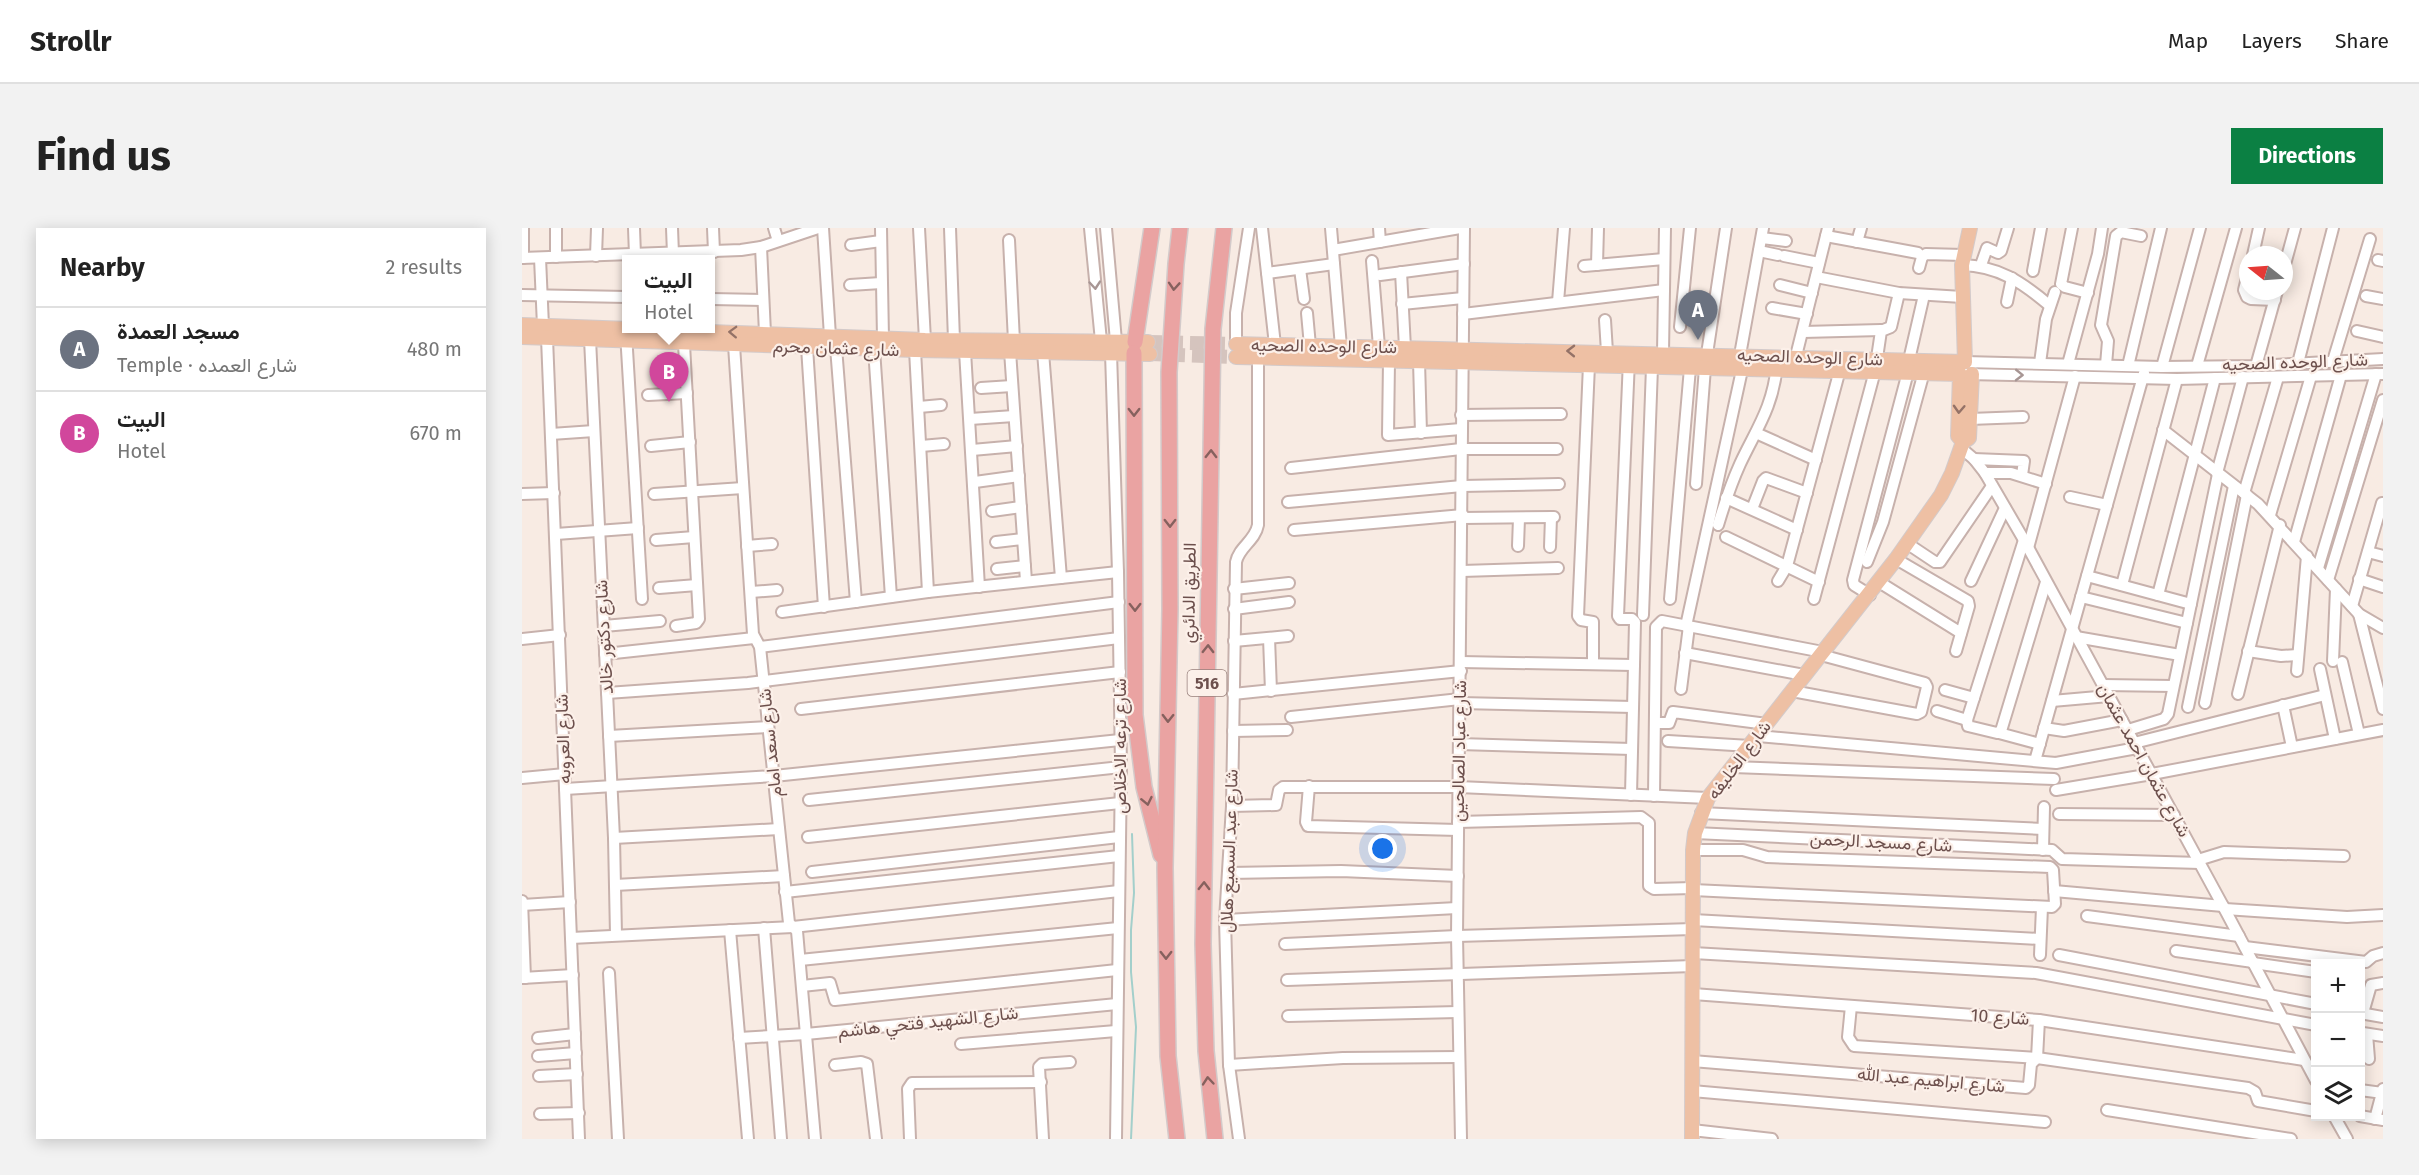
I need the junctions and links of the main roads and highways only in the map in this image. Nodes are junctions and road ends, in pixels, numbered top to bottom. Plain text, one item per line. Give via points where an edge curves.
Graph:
1 (1152, 228) edge
2 (1180, 228) edge
3 (1224, 228) edge
4 (1970, 228) edge
5 (522, 325) edge
6 (545, 332) junction
7 (626, 334) edge
8 (686, 334) edge
9 (522, 338) edge
10 (833, 342) junction
11 (920, 345) junction
12 (1012, 346) junction
13 (1114, 347) junction
14 (1142, 348) junction
15 (1302, 350) junction
16 (1462, 355) junction
17 (1597, 359) junction
18 (1706, 361) junction
19 (1842, 364) junction
20 (1966, 370) junction
21 (1962, 445) junction
22 (1165, 868) junction
23 (1692, 1134) edge
24 (1177, 1139) edge
25 (1215, 1139) edge

1 - 14 highway
2 -> 22 highway, الطريق الدائري / 516 via 1169,372
25 -> 3 highway, الطريق الدائري / 516 via 1206,1051 1203,944 1213,329
4 - 20 main road via 1962,260
5 - 6 main road, شارع عثمان محرم
6 - 7 main road, شارع عثمان محرم
6 - 7 main road, شارع عثمان محرم via 590,339
6 - 9 main road, شارع عثمان محرم
7 - 8 main road, شارع عثمان محرم
10 -> 8 main road, شارع عثمان محرم via 765,333
8 - 10 main road, شارع عثمان محرم via 734,345 807,346
10 - 11 main road, شارع عثمان محرم
11 - 12 main road, شارع عثمان محرم via 966,351
11 - 12 main road, شارع عثمان محرم via 954,340
12 - 13 main road, شارع عثمان محرم via 1043,352
12 - 13 main road, شارع عثمان محرم via 1101,341
13 - 14 main road, شارع عثمان محرم
14 -> 22 highway via 1135,715 1144,787
15 - 15 main road, شارع الوحده الصحيه via 1258,357 1236,350 1275,345
15 - 16 main road, شارع الوحده الصحيه via 1379,347
15 - 16 main road, شارع الوحده الصحيه via 1419,361
16 - 17 main road, شارع الوحده الصحيه
17 - 18 main road, شارع الوحده الصحيه via 1630,352
17 - 18 main road, شارع الوحده الصحيه via 1629,367 1690,368
18 - 19 main road, شارع الوحده الصحيه via 1740,355 1796,356
18 - 19 main road, شارع الوحده الصحيه via 1742,370
19 - 20 main road, شارع الوحده الصحيه
20 -> 21 main road via 1958,436
20 - 21 main road, شارع الخليفه via 1970,438
21 - 23 main road, شارع الخليفه via 1941,495 1908,544 1708,798 1701,813 1693,850
22 -> 24 highway, الطريق الدائري / 516 via 1168,1056

